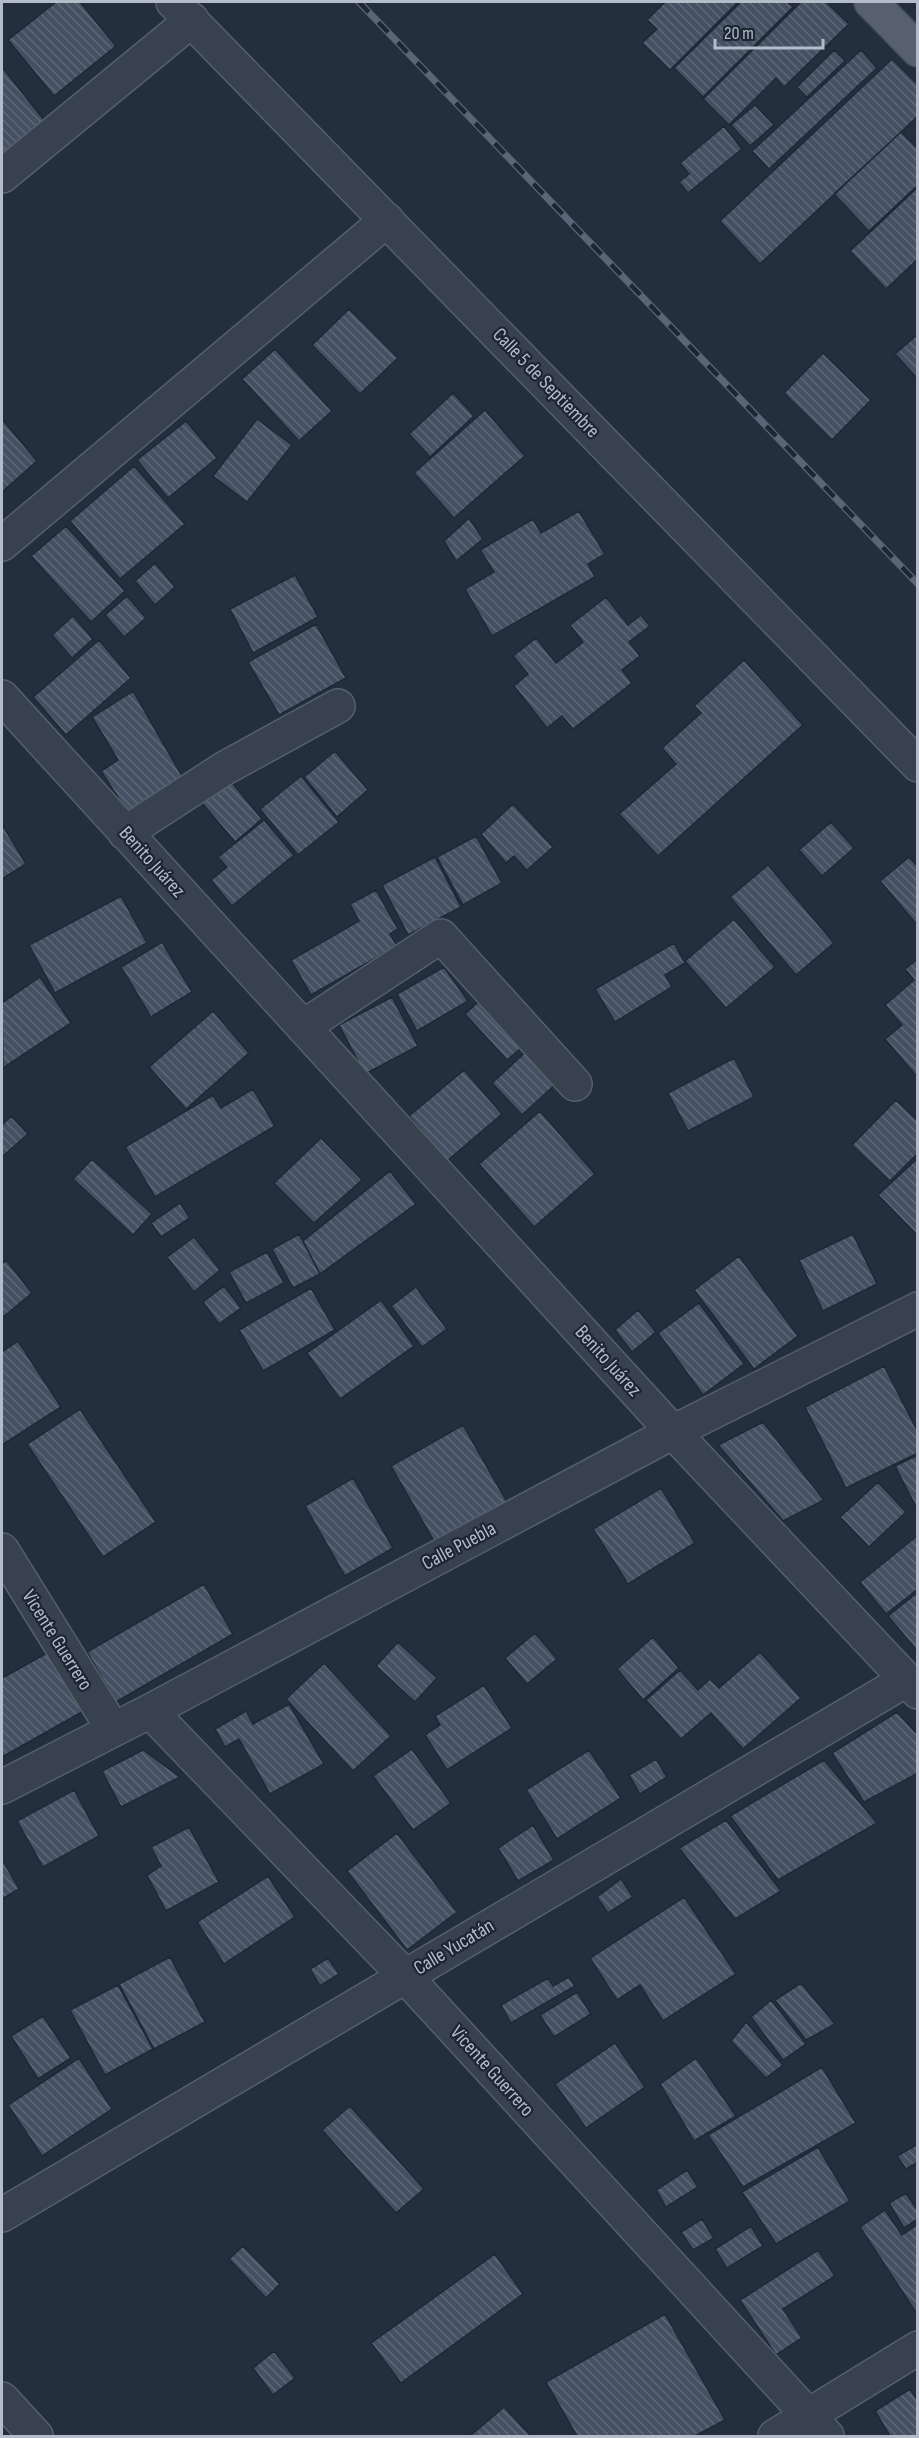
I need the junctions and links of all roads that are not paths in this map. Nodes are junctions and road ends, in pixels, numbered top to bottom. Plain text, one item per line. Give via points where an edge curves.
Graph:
1 (871, 2) edge
2 (183, 11) edge
3 (918, 50) edge
4 (2, 176) edge
5 (387, 220) junction
6 (2, 544) edge
7 (2, 697) edge
8 (338, 706) dead end
9 (918, 765) edge
10 (125, 832) junction
11 (303, 1027) junction
12 (575, 1084) dead end
13 (918, 1309) edge
14 (673, 1432) junction
15 (2, 1550) edge
16 (912, 1686) edge
17 (150, 1711) junction
18 (114, 1730) junction
19 (2, 1787) edge
20 (405, 1976) junction
21 (2, 2215) edge
22 (918, 2348) edge
23 (2, 2399) edge
24 (817, 2427) edge
25 (36, 2436) edge
26 (775, 2436) edge

1 - 3 main road
2 - 4 street
2 - 5 street, Calle 5 de Septiembre
5 - 6 street
5 - 9 street, Calle 5 de Septiembre
7 - 10 street, Benito Juárez
8 - 10 street via 225,768
10 - 11 street, Benito Juárez
11 - 12 street via 441,936
11 - 14 street, Benito Juárez
13 - 14 street, Calle Puebla
14 - 16 street, Benito Juárez
14 - 17 street, Calle Puebla
15 - 18 street, Vicente Guerrero
16 - 20 street, Calle Yucatán
17 - 18 street, Calle Puebla
17 - 20 street, Vicente Guerrero
18 - 19 street, Calle Puebla
20 - 21 street, Calle Yucatán
20 - 24 street, Vicente Guerrero
22 - 24 street
23 - 25 street
24 - 26 street

